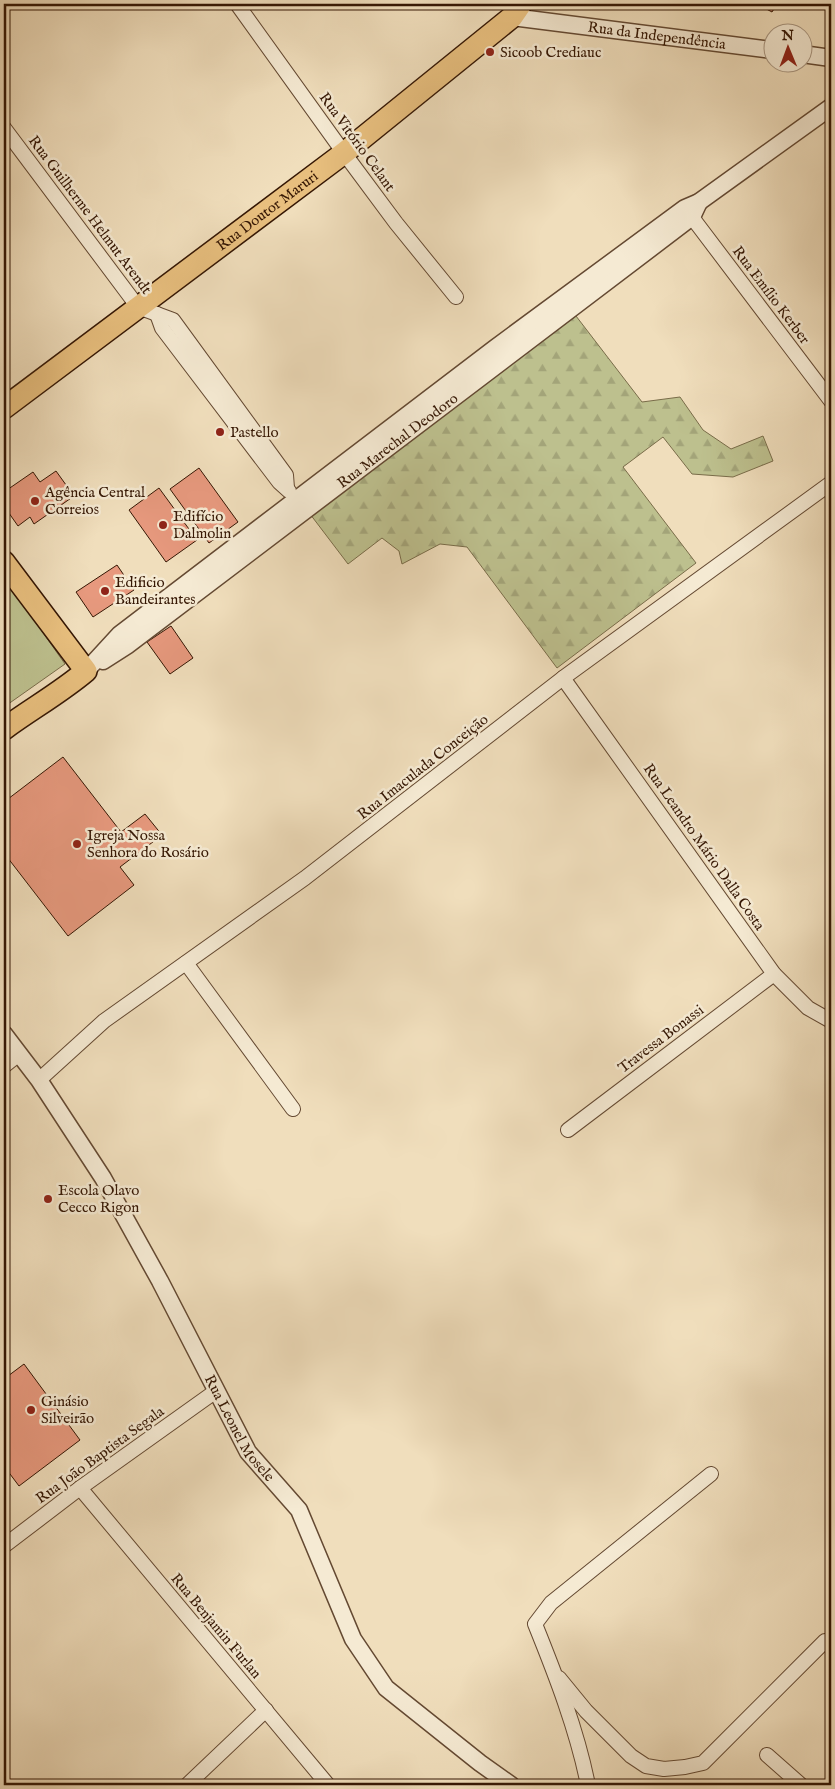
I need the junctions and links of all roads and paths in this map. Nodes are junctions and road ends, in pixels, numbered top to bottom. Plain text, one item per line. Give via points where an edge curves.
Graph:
1 (237, 4) edge
2 (517, 10) edge
3 (762, 48) edge
4 (812, 55) edge
5 (831, 58) edge
6 (831, 107) edge
7 (4, 128) edge
8 (344, 153) junction
9 (692, 209) junction
10 (456, 296) dead end
11 (148, 311) junction
12 (831, 401) edge
13 (4, 408) edge
14 (831, 484) edge
15 (296, 500) junction
16 (4, 562) edge
17 (86, 671) junction
18 (564, 678) junction
19 (4, 729) edge
20 (186, 963) junction
21 (774, 974) junction
22 (831, 1021) edge
23 (4, 1034) edge
24 (20, 1054) junction
25 (4, 1066) edge
26 (39, 1080) junction
27 (293, 1109) dead end
28 (568, 1130) dead end
29 (216, 1391) junction
30 (711, 1474) dead end
31 (80, 1488) junction
32 (4, 1546) edge
33 (824, 1641) dead end
34 (554, 1672) junction
35 (266, 1710) junction
36 (767, 1755) dead end
37 (187, 1785) edge
38 (328, 1785) edge
39 (511, 1785) edge
40 (588, 1785) edge
41 (801, 1785) edge

1 - 8 street, Rua Vitório Celant
2 - 3 street, Rua da Independência
2 - 8 main road, Rua Doutor Maruri
4 - 5 street
6 - 9 street, Rua Marechal Deodoro
7 - 11 street, Rua Guilherme Helmut Arendt
8 - 10 street, Rua Vitório Celant
8 - 11 main road, Rua Doutor Maruri
9 - 12 street, Rua Emílio Kerber
9 - 15 street, Rua Marechal Deodoro
11 - 13 main road, Rua Doutor Maruri
11 - 15 street, Rua Guilherme Helmut Arendt
14 - 18 street, Rua Imaculada Conceição
15 - 17 street, Rua Marechal Deodoro via 128,645
16 - 17 main road
17 - 19 main road, Rua Marechal Deodoro
18 - 20 street, Rua Imaculada Conceição via 345,849
18 - 21 street, Rua Leandro Mário Dalla Costa
20 - 26 street, Rua Imaculada Conceição via 104,1021
20 - 27 street
21 - 22 street, Rua Leandro Mário Dalla Costa via 808,1008
21 - 28 street, Travessa Bonassi
23 - 24 street, Rua Leonel Mosele
24 - 25 street
24 - 26 street, Rua Leonel Mosele
26 - 29 street, Rua Leonel Mosele via 103,1178
29 - 31 street, Rua João Baptista Segala
29 - 39 street, Rua Leonel Mosele via 248,1452 299,1510 353,1639 386,1688
30 - 34 street via 551,1603 535,1624
31 - 32 street, Rua João Baptista Segala
31 - 35 street, Rua Benjamin Furlan
33 - 34 street via 703,1763 685,1767 664,1769 646,1766 631,1756 586,1711
34 - 40 street
35 - 37 street
35 - 38 street, Rua Benjamin Furlan
36 - 41 street

